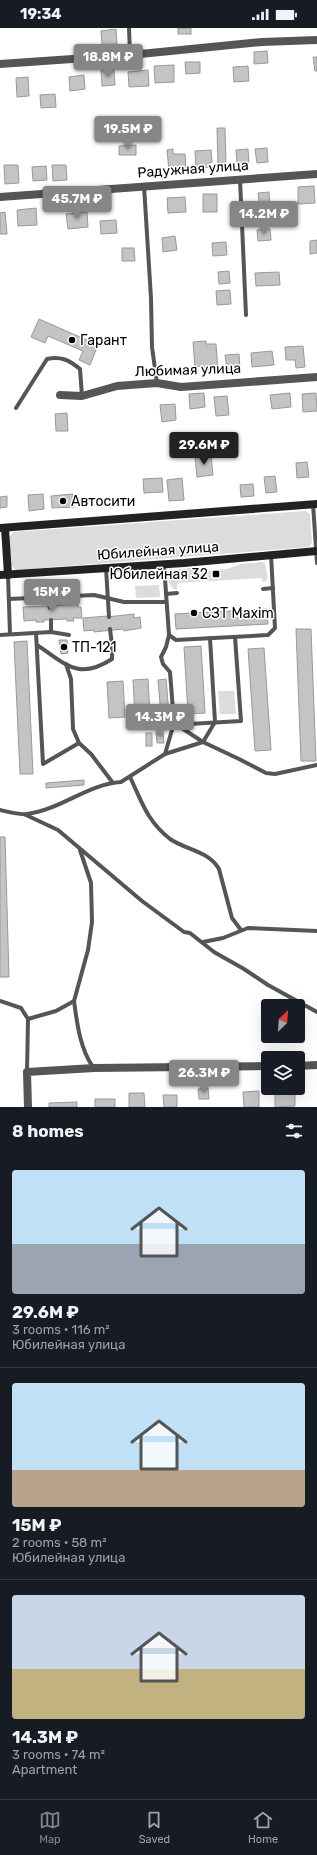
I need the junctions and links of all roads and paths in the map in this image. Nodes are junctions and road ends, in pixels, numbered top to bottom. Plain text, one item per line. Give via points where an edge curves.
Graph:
1 (128, 28) edge
2 (317, 40) edge
3 (130, 55) junction
4 (0, 64) edge
5 (317, 174) edge
6 (240, 179) junction
7 (144, 186) junction
8 (0, 197) edge
9 (246, 314) dead end
10 (317, 377) edge
11 (157, 383) junction
12 (60, 395) dead end
13 (82, 396) junction
14 (16, 408) dead end
15 (315, 504) edge
16 (2, 528) edge
17 (317, 551) edge
18 (271, 555) junction
19 (317, 563) edge
20 (164, 564) junction
21 (106, 568) junction
22 (4, 575) edge
23 (273, 588) junction
24 (263, 589) dead end
25 (177, 593) dead end
26 (166, 594) junction
27 (50, 597) junction
28 (9, 599) junction
29 (109, 599) junction
30 (166, 602) junction
31 (50, 608) dead end
32 (109, 617) dead end
33 (51, 620) dead end
34 (110, 629) dead end
35 (51, 632) junction
36 (36, 633) junction
37 (10, 634) junction
38 (0, 635) edge
39 (69, 635) dead end
40 (169, 635) junction
41 (236, 637) junction
42 (210, 638) junction
43 (37, 645) junction
44 (66, 664) junction
45 (215, 722) junction
46 (174, 723) junction
47 (203, 742) junction
48 (79, 743) junction
49 (165, 754) junction
50 (317, 765) edge
51 (130, 777) junction
52 (113, 783) junction
53 (0, 810) edge
54 (26, 815) junction
55 (80, 849) junction
56 (241, 930) junction
57 (317, 931) edge
58 (203, 942) junction
59 (0, 1000) edge
60 (74, 1001) junction
61 (317, 1012) edge
62 (28, 1019) junction
63 (261, 1066) edge
64 (305, 1066) edge
65 (317, 1066) edge
66 (94, 1068) junction
67 (27, 1072) junction
68 (28, 1107) edge

1 - 3 lane
2 - 3 street via 246,43
3 - 4 street
5 - 6 street, Радужная улица
6 - 7 street, Радужная улица
6 - 9 lane
7 - 8 street, Радужная улица
7 - 11 lane via 152,347
10 - 11 street, Любимая улица via 181,387
11 - 13 street, Любимая улица via 117,386
12 - 13 street, Любимая улица
13 - 14 lane via 80,369 71,361 58,357 47,359
15 - 16 main road
15 - 17 lane
16 - 22 main road
17 - 18 main road, Юбилейная улица
17 - 19 lane
18 - 20 main road, Юбилейная улица
18 - 23 lane
20 - 21 main road, Юбилейная улица
20 - 26 lane
21 - 22 main road, Юбилейная улица
21 - 29 lane
22 - 28 lane
23 - 24 lane
23 - 41 lane via 275,628 268,635
25 - 26 lane
26 - 30 lane
27 - 28 lane
27 - 29 lane via 94,595
27 - 31 lane
28 - 37 lane
29 - 30 lane via 124,602
29 - 32 lane
30 - 40 lane
33 - 35 lane
34 - 44 lane via 112,659 85,671 75,670
35 - 36 lane
35 - 39 lane
36 - 37 lane
36 - 43 lane
37 - 38 lane
40 - 42 lane via 176,640
40 - 46 lane via 161,657 170,672
41 - 42 lane
41 - 45 lane via 241,721
42 - 45 lane
43 - 44 lane
43 - 48 lane via 43,764
44 - 48 lane via 71,679 73,729
45 - 46 lane
45 - 47 lane
46 - 47 lane
46 - 49 lane
47 - 49 lane
47 - 50 lane via 266,773 275,774
48 - 52 lane via 92,754
49 - 51 lane
51 - 52 lane
51 - 56 lane via 152,822 181,845 215,862 232,918
52 - 54 lane
53 - 54 lane
54 - 55 lane via 58,830
55 - 58 lane via 142,902 184,932
55 - 60 lane via 91,882 92,922 88,950
56 - 57 lane via 248,928
56 - 58 lane via 223,938
58 - 61 lane via 214,952
59 - 62 lane via 21,1008
60 - 62 lane via 56,1011
60 - 66 lane via 78,1030 89,1062
62 - 67 lane
63 - 66 street
64 - 65 street
66 - 67 street
67 - 68 street

